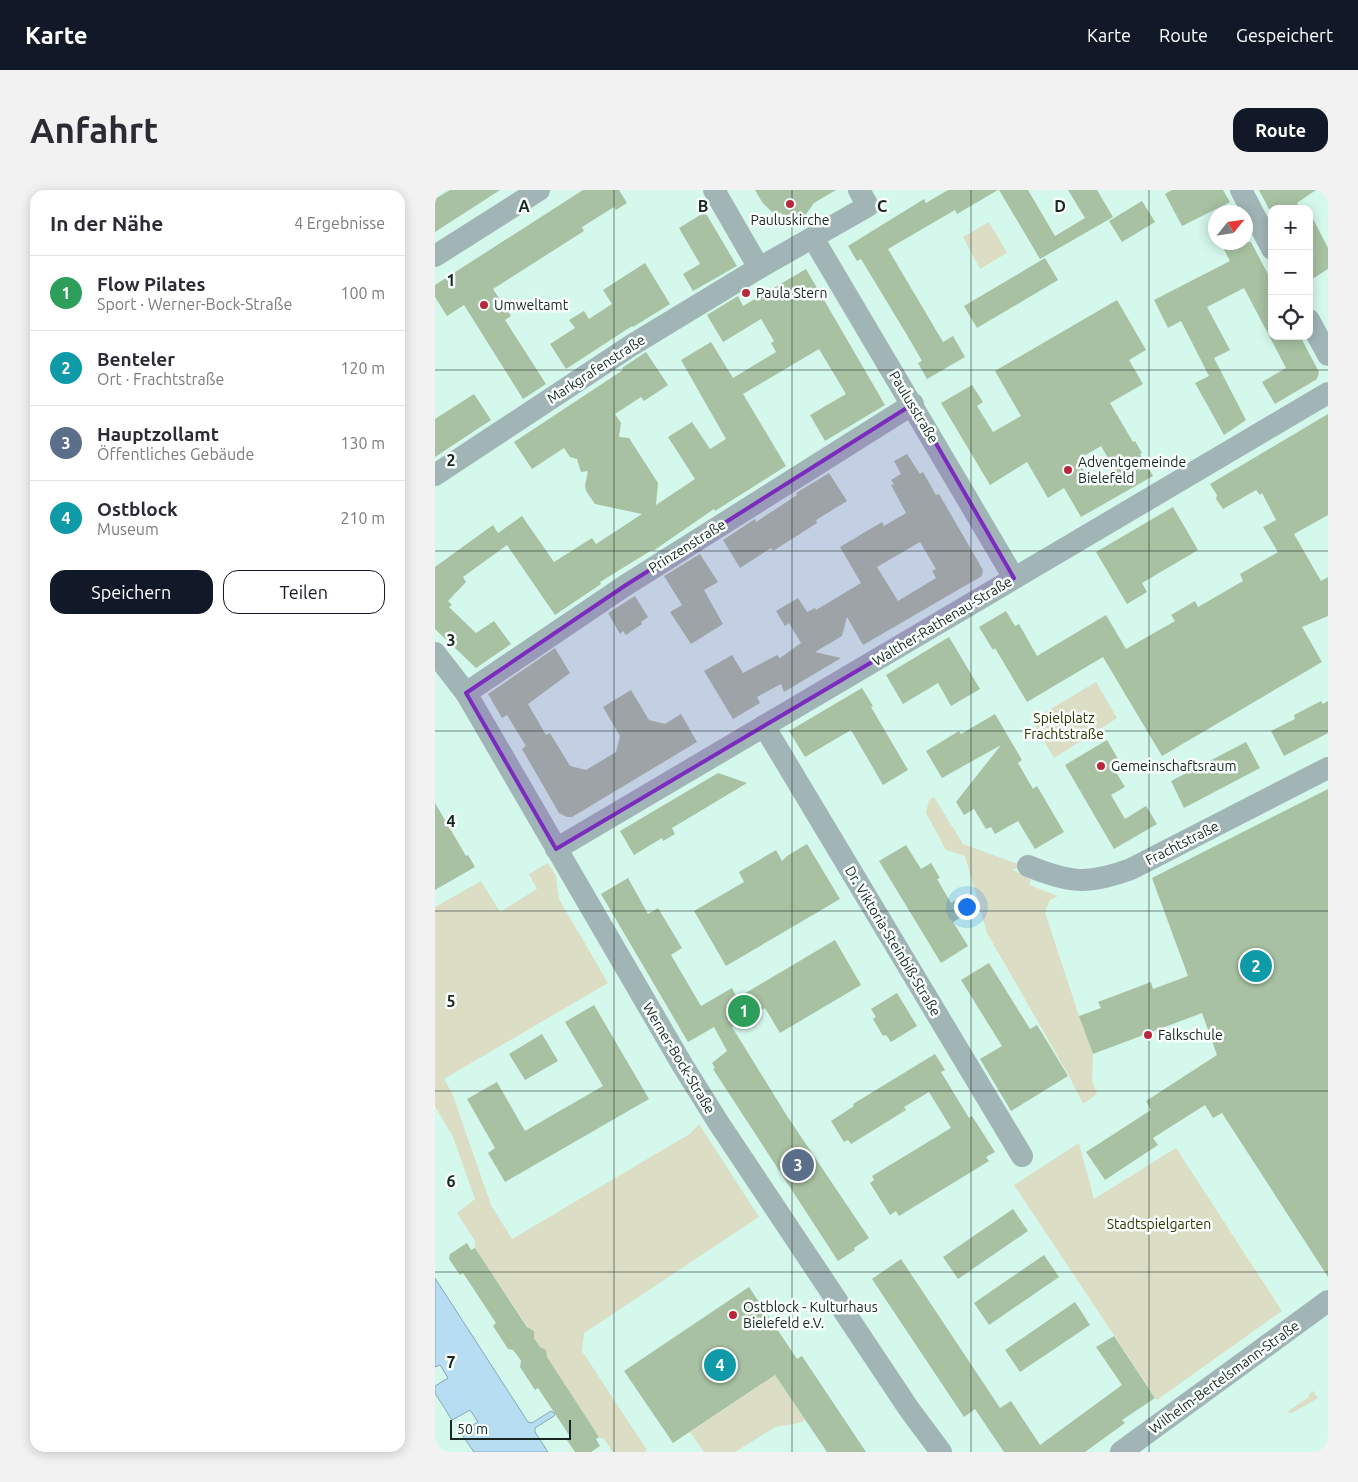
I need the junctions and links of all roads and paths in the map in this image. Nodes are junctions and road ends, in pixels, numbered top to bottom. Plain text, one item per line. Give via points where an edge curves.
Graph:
1 (538, 190) edge
2 (714, 190) edge
3 (859, 190) edge
4 (1241, 190) edge
5 (813, 238) junction
6 (1268, 241) edge
7 (435, 256) edge
8 (759, 268) junction
9 (1313, 327) edge
10 (1328, 355) edge
11 (1328, 393) edge
12 (913, 404) junction
13 (435, 475) edge
14 (1015, 578) junction
15 (435, 653) edge
16 (466, 693) junction
17 (764, 726) junction
18 (1328, 768) edge
19 (555, 849) junction
20 (1028, 866) dead end
21 (1022, 1156) dead end
22 (1328, 1301) edge
23 (941, 1452) edge
24 (1121, 1452) edge

1 - 7 street
2 - 8 street
3 - 5 street via 868,206
4 - 6 street
5 - 8 street
5 - 12 street, Paulusstraße
8 - 13 street, Markgrafenstraße via 632,344
9 - 10 street
11 - 14 street, Walther-Rathenau-Straße
12 - 14 street, Paulusstraße
12 - 16 street, Prinzenstraße via 626,585
14 - 17 street, Walther-Rathenau-Straße
15 - 16 street, Werner-Bock-Straße
16 - 19 street, Werner-Bock-Straße
17 - 19 street, Walther-Rathenau-Straße
17 - 21 street, Dr. Viktoria-Steinbiß-Straße
18 - 20 street, Frachtstraße via 1131,869 1111,876 1074,881
19 - 23 street, Werner-Bock-Straße via 718,1122 904,1402
22 - 24 street, Wilhelm-Bertelsmann-Straße

